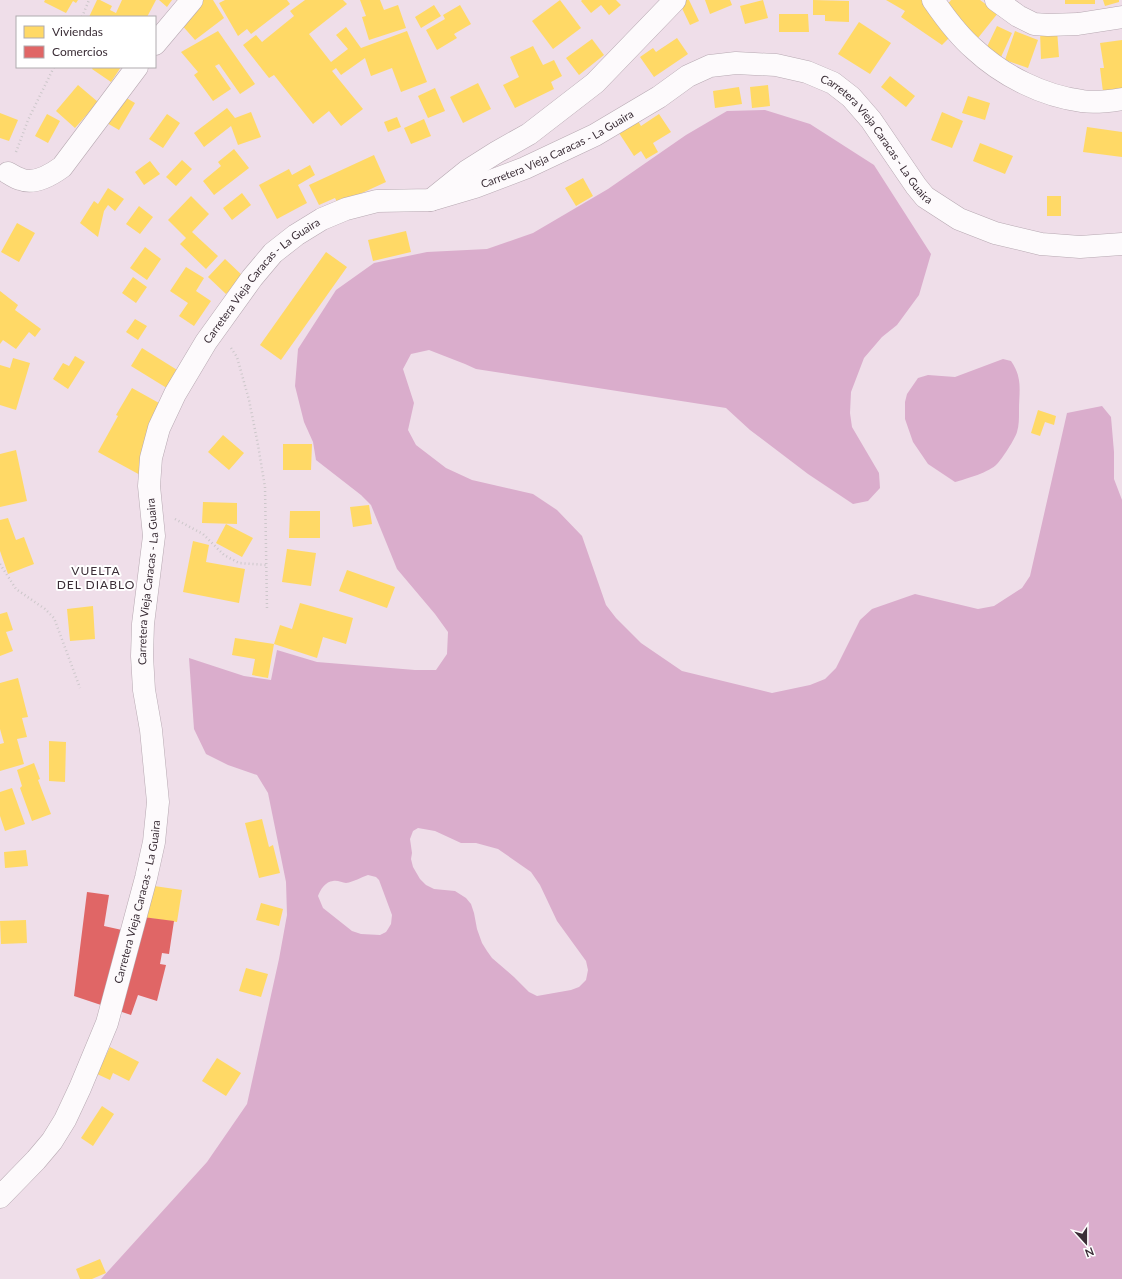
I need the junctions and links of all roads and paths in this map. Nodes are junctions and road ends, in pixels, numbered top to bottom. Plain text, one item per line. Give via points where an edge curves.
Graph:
1 (89, 0) edge
2 (192, 0) edge
3 (675, 0) edge
4 (933, 0) edge
5 (996, 0) edge
6 (82, 16) edge
7 (1122, 17) edge
8 (156, 43) edge
9 (54, 68) edge
10 (136, 68) edge
11 (1122, 99) edge
12 (8, 173) joint
13 (431, 200) junction
14 (1122, 244) edge
15 (216, 328) junction
16 (150, 505) junction
17 (0, 564) edge
18 (266, 565) junction
19 (267, 610) dead end
20 (80, 688) dead end
21 (0, 1197) edge

1 - 6 path
2 - 8 main road
3 - 13 main road via 590,87 529,134 467,171
4 - 11 main road via 974,49 1019,80 1047,93 1083,102
5 - 7 main road via 1034,24 1078,24
9 - 12 path via 28,120
10 - 12 main road via 62,167 53,174 29,181
13 - 14 main road, Carretera Vieja Caracas - La Guaira via 525,168 595,135 659,97 688,76 710,66 736,63 776,65 807,72 833,83 851,97 871,120 925,197 959,219 995,233 1041,244 1080,247
13 - 15 main road, Carretera Vieja Caracas - La Guaira via 377,201 346,209 322,219 273,253
15 - 16 main road, Carretera Vieja Caracas - La Guaira via 175,394 159,428 151,458
15 - 18 path via 237,357 249,400 265,487
16 - 18 path via 202,534 224,555 239,563
16 - 21 main road, Carretera Vieja Caracas - La Guaira via 154,536 142,656 158,802 154,842 107,1023 80,1088 52,1141
17 - 20 path via 16,589 54,618
18 - 19 path

